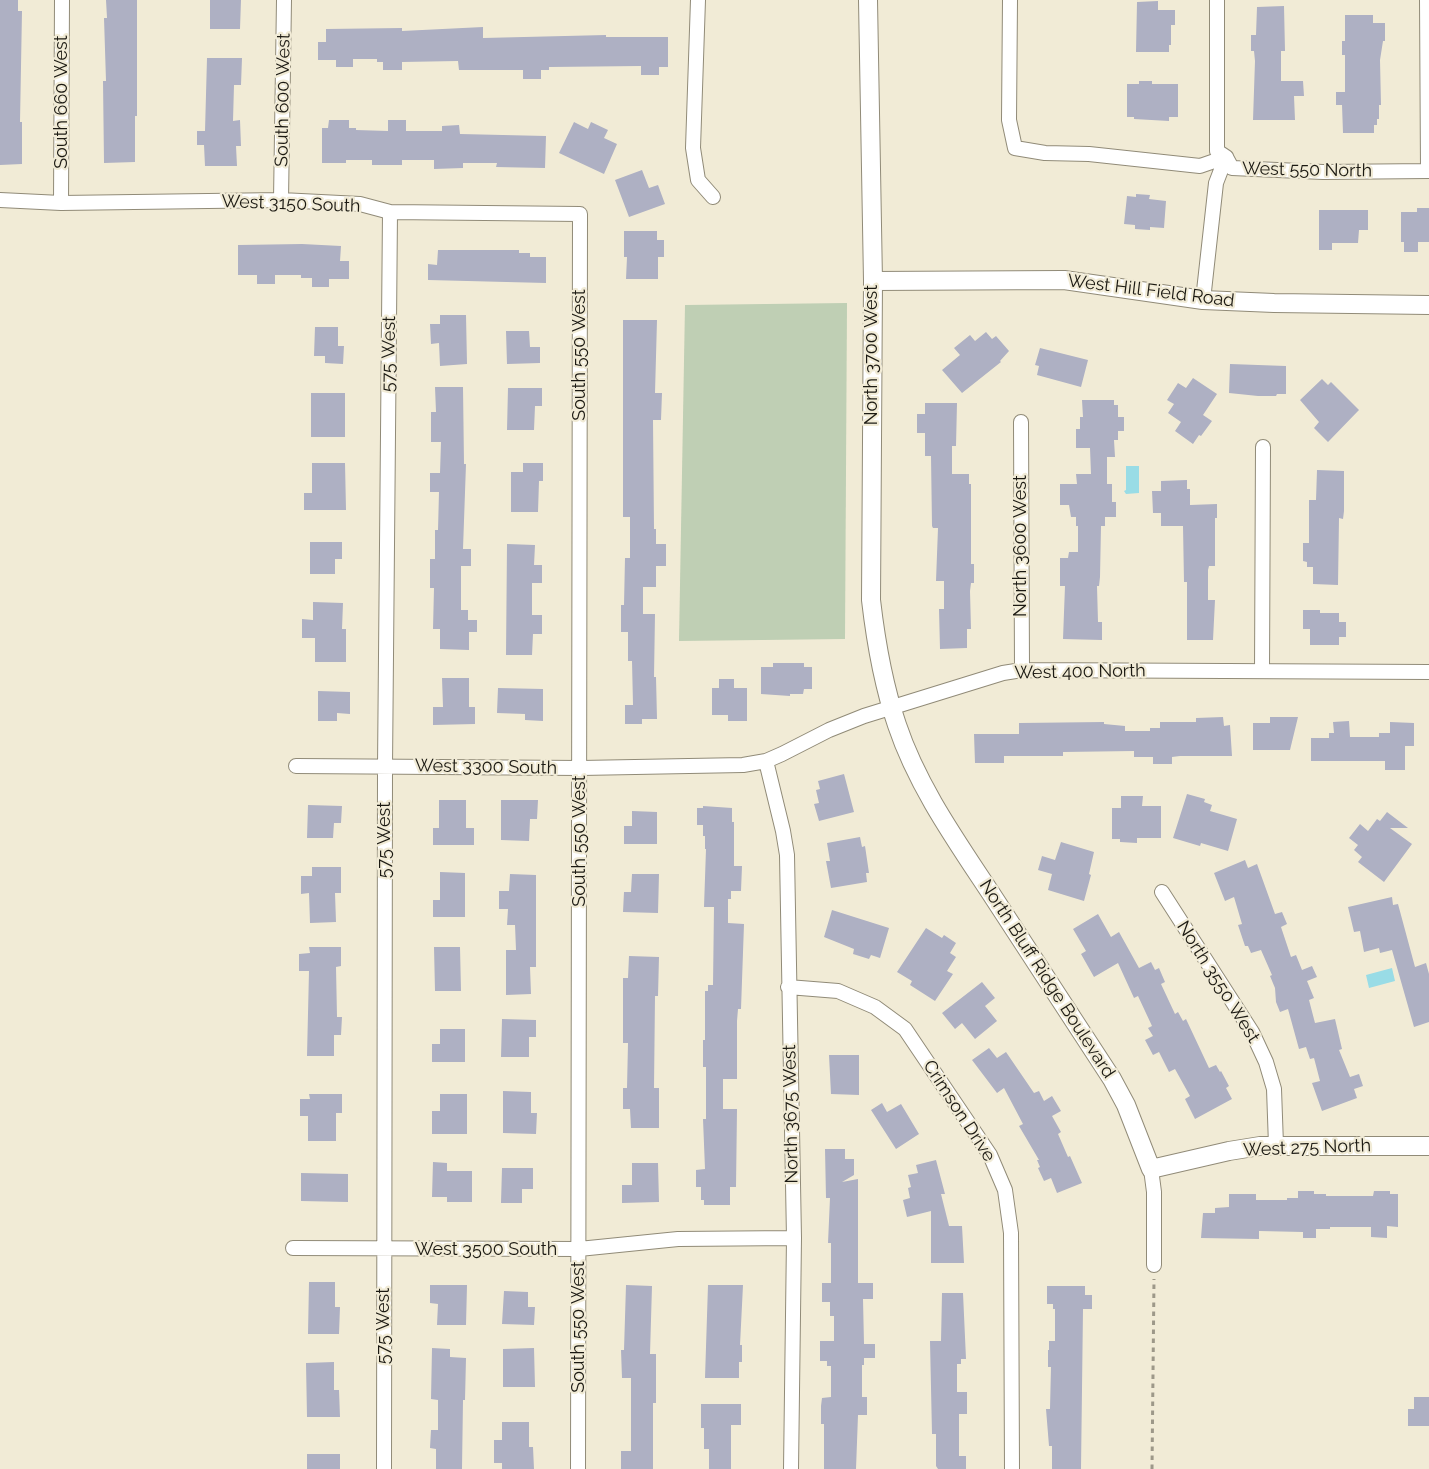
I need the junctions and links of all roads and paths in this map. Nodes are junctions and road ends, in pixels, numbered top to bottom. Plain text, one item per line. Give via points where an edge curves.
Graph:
1 (62, 0) edge
2 (284, 0) edge
3 (698, 0) edge
4 (868, 0) edge
5 (1010, 0) edge
6 (1217, 0) edge
7 (1427, 0) edge
8 (1226, 157) junction
9 (1428, 171) edge
10 (713, 197) dead end
11 (0, 200) edge
12 (281, 200) junction
13 (61, 203) junction
14 (390, 212) junction
15 (580, 214) joint
16 (873, 280) junction
17 (1203, 300) junction
18 (1429, 305) edge
19 (1021, 422) dead end
20 (1263, 447) dead end
21 (1022, 670) junction
22 (1262, 671) junction
23 (1429, 672) edge
24 (891, 708) junction
25 (766, 760) junction
26 (675, 765) joint
27 (296, 766) dead end
28 (385, 766) junction
29 (581, 768) junction
30 (1162, 892) dead end
31 (788, 987) junction
32 (1276, 1145) junction
33 (1429, 1146) edge
34 (1151, 1169) junction
35 (794, 1238) junction
36 (293, 1248) dead end
37 (579, 1249) junction
38 (383, 1250) junction
39 (1154, 1265) joint
40 (384, 1469) edge
41 (578, 1469) edge
42 (791, 1469) edge
43 (1012, 1469) edge
44 (1152, 1469) edge

1 - 13 street, South 660 West
2 - 12 street, South 600 West
3 - 10 street via 693,148 698,180
4 - 16 street, North 3700 West
5 - 8 street, West 550 North via 1009,120 1015,148 1200,166
6 - 8 street via 1217,151
7 - 9 street
8 - 9 street, West 550 North via 1232,168
8 - 17 street via 1215,183
11 - 13 street, West 3150 South
12 - 13 street, West 3150 South
12 - 14 street, West 3150 South via 360,204
14 - 15 street, West 3150 South
14 - 28 street, 575 West
15 - 29 street, South 550 West
16 - 17 street, West Hill Field Road via 1064,280
16 - 24 street, North 3700 West via 871,600
17 - 18 street, West Hill Field Road
19 - 21 street, North 3600 West
20 - 22 street
21 - 22 street, West 400 North
21 - 24 street, West 400 North
22 - 23 street, West 400 North
24 - 25 street, West 400 North via 829,730
24 - 34 street, North Bluff Ridge Boulevard via 918,774 944,822 1112,1079
25 - 26 street, West 400 North via 743,765
25 - 31 street, North 3675 West via 787,855
26 - 29 street, West 3300 South
27 - 28 street, West 3300 South
28 - 29 street, West 3300 South
28 - 38 street, 575 West
29 - 37 street, South 550 West
30 - 32 street, North 3550 West via 1252,1032 1266,1062 1274,1089
31 - 35 street, North 3675 West
31 - 43 street, Crimson Drive via 838,991 875,1007 905,1029 990,1155 1005,1190 1011,1233
32 - 33 street, West 275 North
32 - 34 street, West 275 North
34 - 39 street, North Bluff Ridge Boulevard
35 - 37 street, West 3500 South via 678,1239
35 - 42 street, North 3675 West
36 - 38 street, West 3500 South
37 - 38 street, West 3500 South
37 - 41 street, South 550 West
38 - 40 street, 575 West
39 - 44 path

